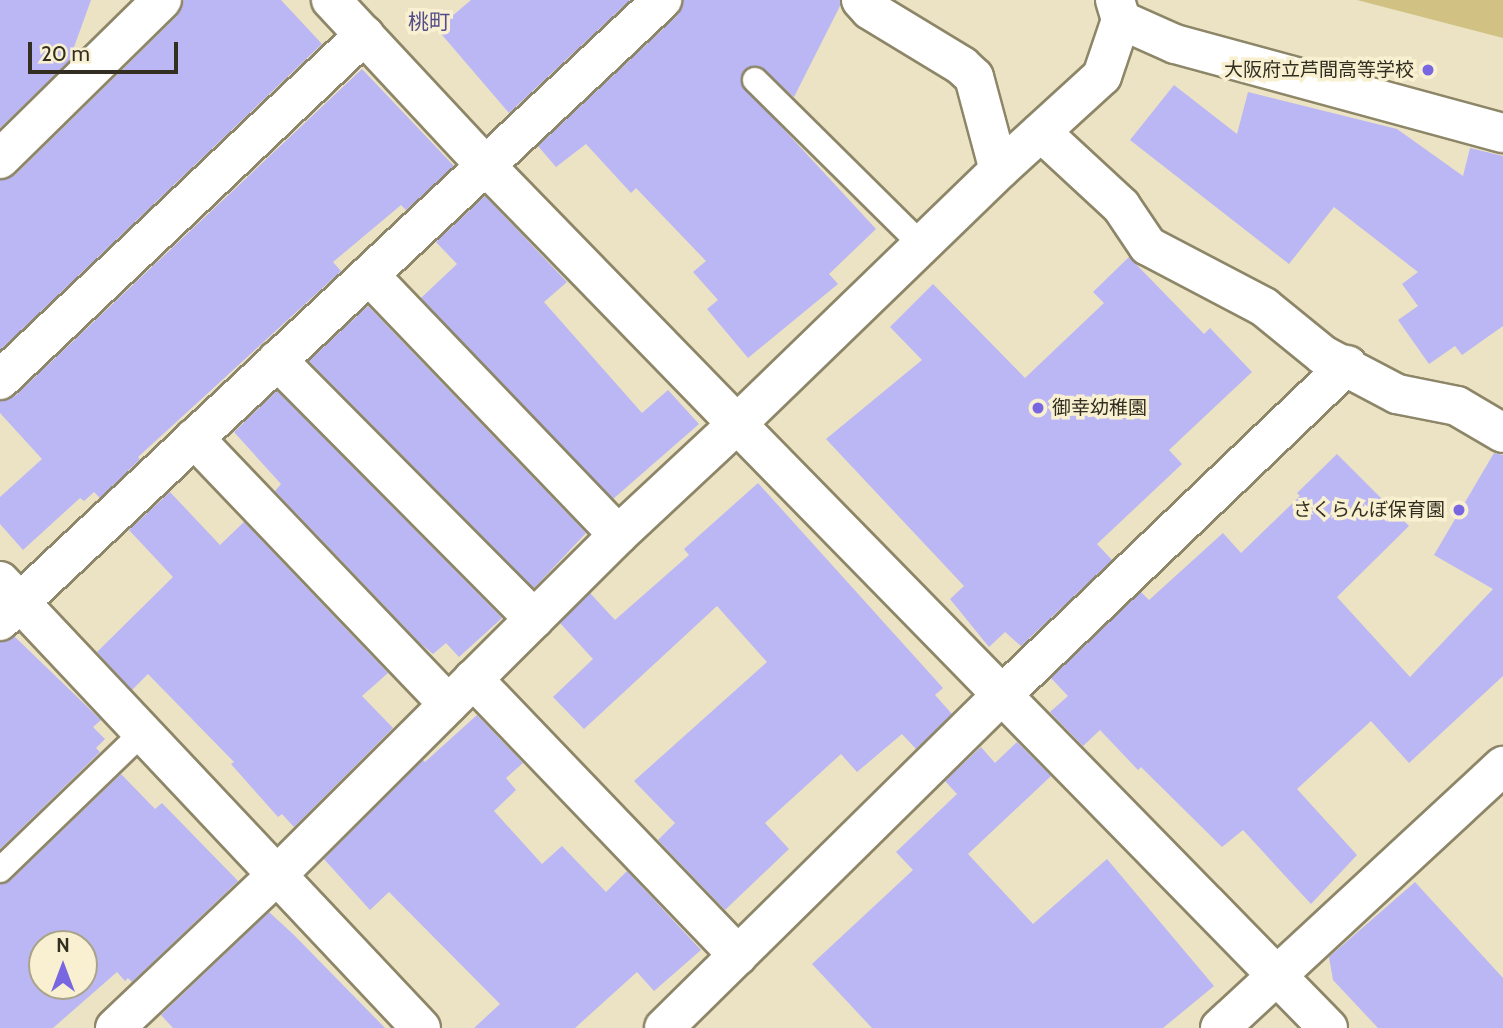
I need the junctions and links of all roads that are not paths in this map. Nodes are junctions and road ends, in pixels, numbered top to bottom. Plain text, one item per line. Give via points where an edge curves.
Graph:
1 (162, 0) edge
2 (331, 0) edge
3 (662, 0) edge
4 (862, 0) edge
5 (1118, 10) edge
6 (364, 35) junction
7 (755, 80) dead end
8 (1041, 132) junction
9 (1503, 133) edge
10 (0, 159) edge
11 (485, 164) junction
12 (999, 170) junction
13 (922, 245) junction
14 (369, 275) junction
15 (277, 360) junction
16 (1347, 365) junction
17 (0, 380) edge
18 (737, 424) junction
19 (1503, 433) edge
20 (194, 438) junction
21 (618, 535) junction
22 (6, 601) edge
23 (534, 619) junction
24 (461, 692) junction
25 (1001, 696) junction
26 (142, 733) junction
27 (1503, 766) edge
28 (0, 870) edge
29 (276, 876) junction
30 (738, 955) junction
31 (1276, 976) junction
32 (409, 1024) edge
33 (115, 1028) edge
34 (664, 1028) edge
35 (1220, 1028) edge
36 (1328, 1028) edge

1 - 10 street
2 - 6 street
3 - 11 street
4 - 12 street via 870,10 974,77
5 - 8 street via 1102,76
5 - 9 street via 1175,44
6 - 11 street
6 - 17 street
7 - 13 lane
8 - 12 street
8 - 16 street via 1121,206 1148,246 1264,307 1323,355
11 - 14 street
11 - 18 street
12 - 13 street
13 - 18 street
14 - 15 street
14 - 21 street
15 - 20 street
15 - 23 street
16 - 19 street via 1397,394 1457,406
16 - 25 street
18 - 21 street
18 - 25 street
20 - 22 street
20 - 24 street
21 - 23 street
22 - 26 street
23 - 24 street
24 - 29 street
24 - 30 street
25 - 30 street
25 - 31 street
26 - 28 lane
26 - 29 street
27 - 31 street
29 - 32 street
29 - 33 street
30 - 34 street
31 - 35 street
31 - 36 street

